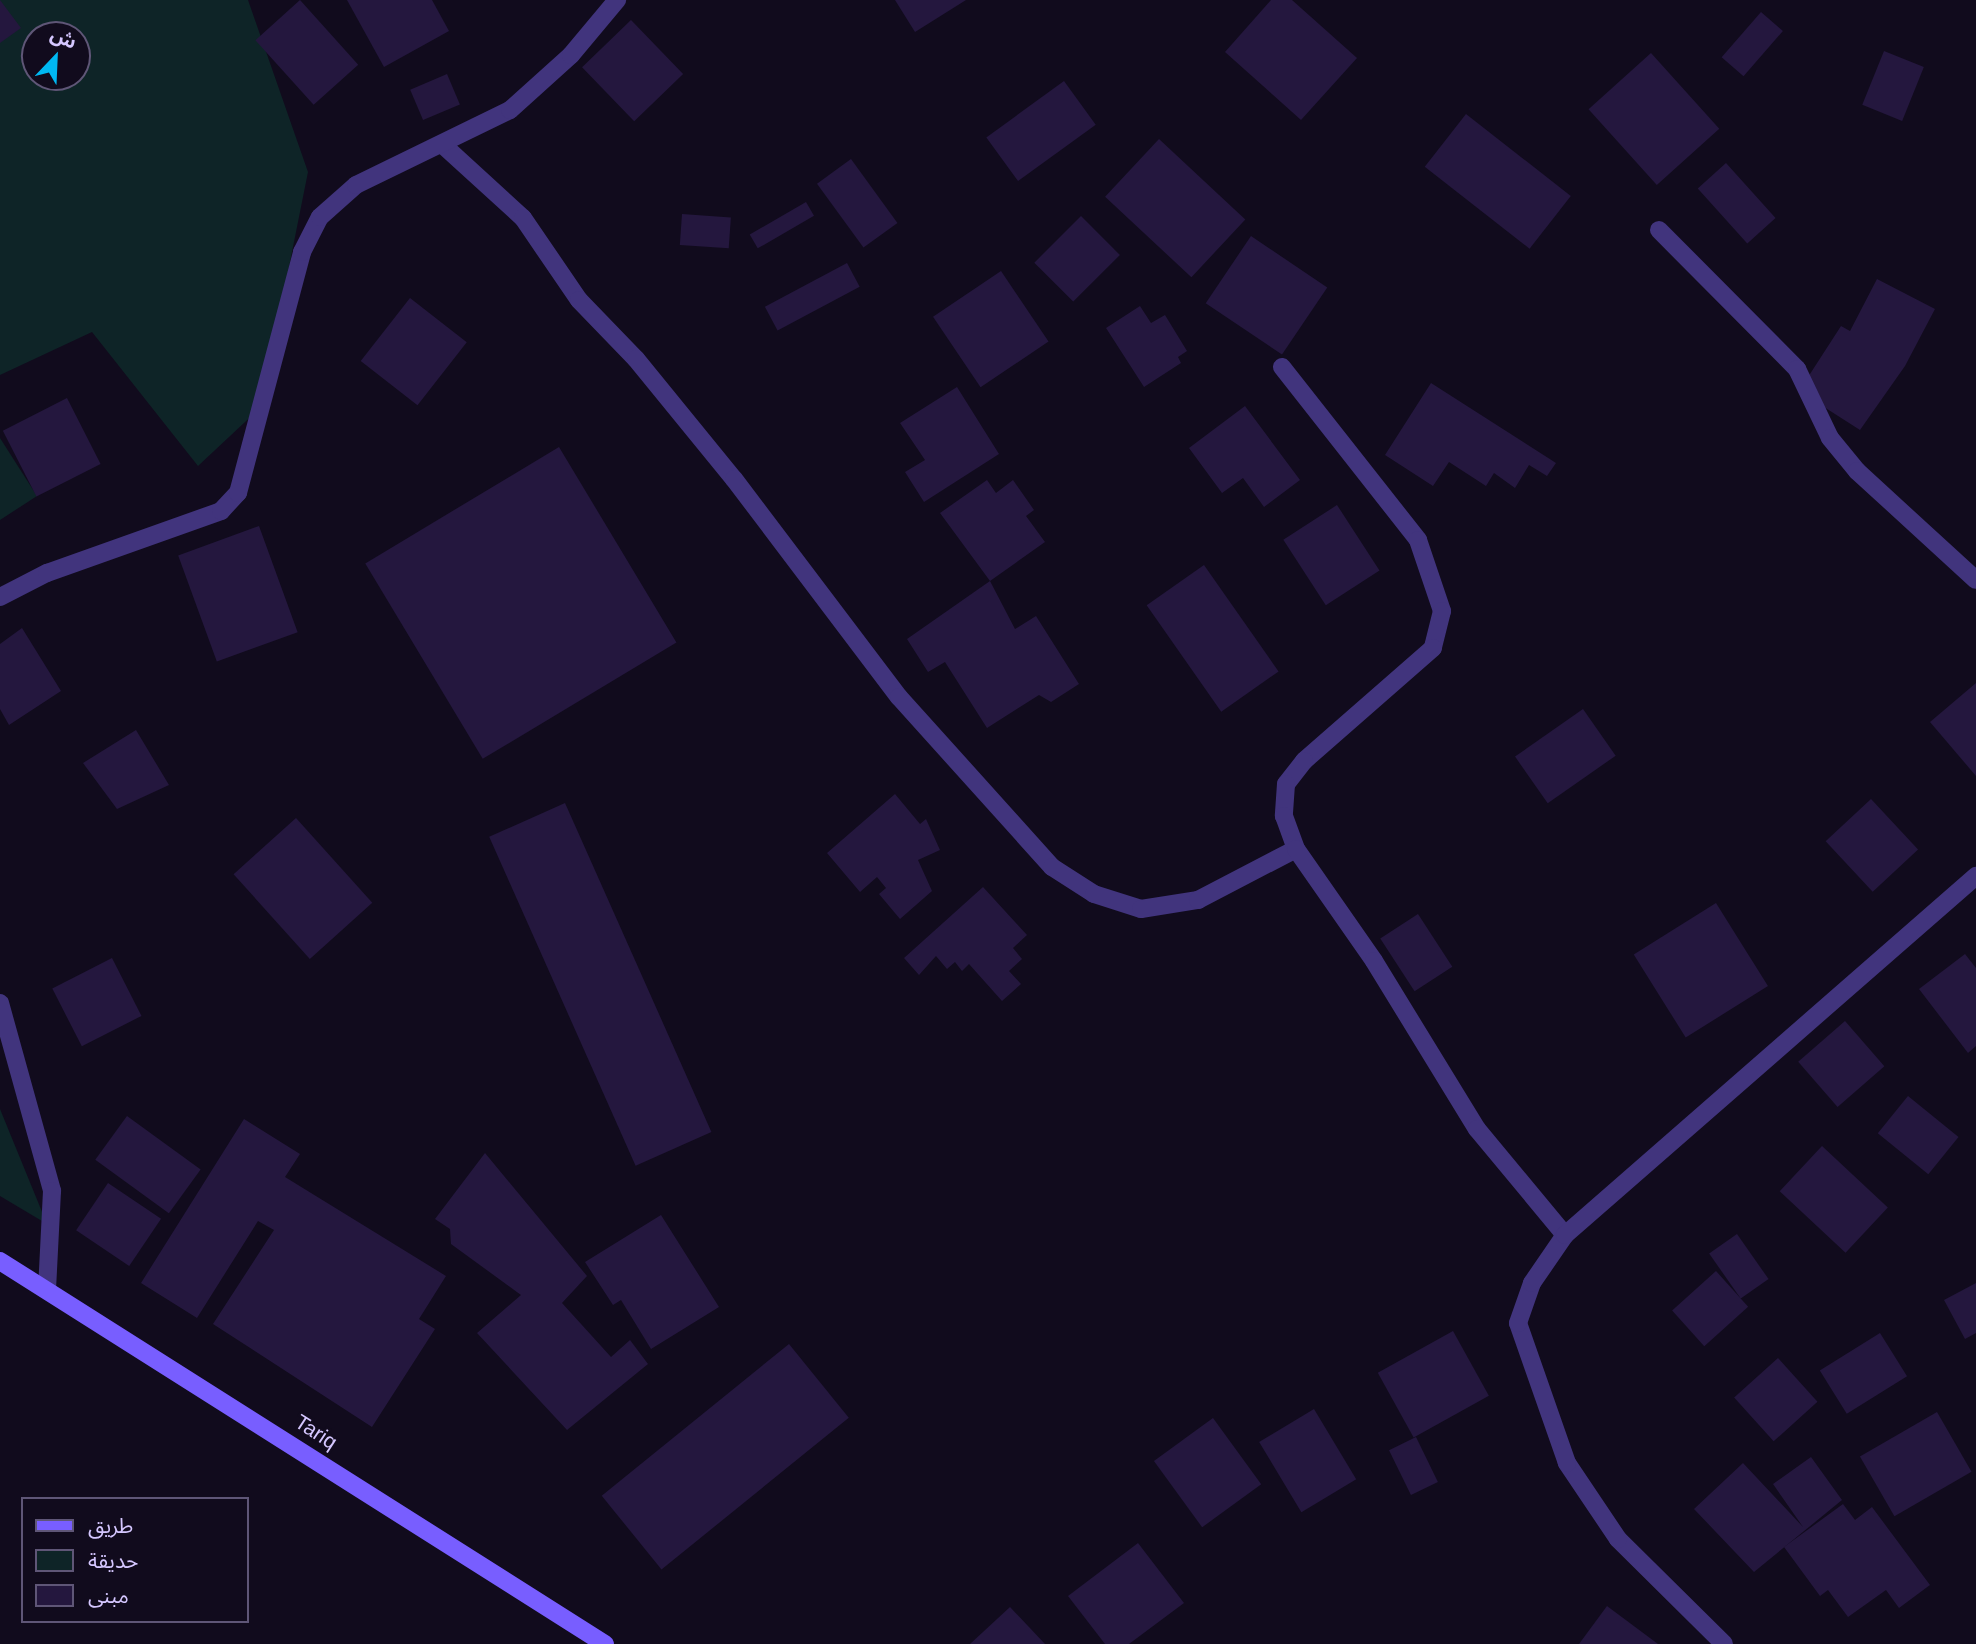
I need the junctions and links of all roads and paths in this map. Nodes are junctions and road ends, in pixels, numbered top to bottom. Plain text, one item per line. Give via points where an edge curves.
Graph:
1 (617, 0) edge
2 (443, 145) junction
3 (1658, 230) dead end
4 (1282, 367) dead end
5 (1976, 580) edge
6 (0, 597) edge
7 (1296, 849) junction
8 (1976, 876) edge
9 (0, 1003) edge
10 (1565, 1235) junction
11 (0, 1261) edge
12 (47, 1289) junction
13 (605, 1644) edge
14 (1724, 1644) edge

1 - 2 street via 571,55 510,110
2 - 6 street via 356,185 320,217 302,252 238,493 220,512 47,573
2 - 7 street via 523,218 579,300 636,359 734,479 899,697 1052,867 1094,894 1141,909 1198,900
3 - 5 street via 1797,369 1830,438 1857,471
4 - 7 street via 1418,540 1442,611 1433,648 1304,761 1286,784 1284,816
7 - 10 street via 1374,961 1477,1129
8 - 10 street
9 - 12 street via 52,1191
10 - 14 street via 1532,1283 1518,1323 1534,1379 1567,1463 1618,1539
11 - 12 main road, Tariq
12 - 13 main road, Tariq

